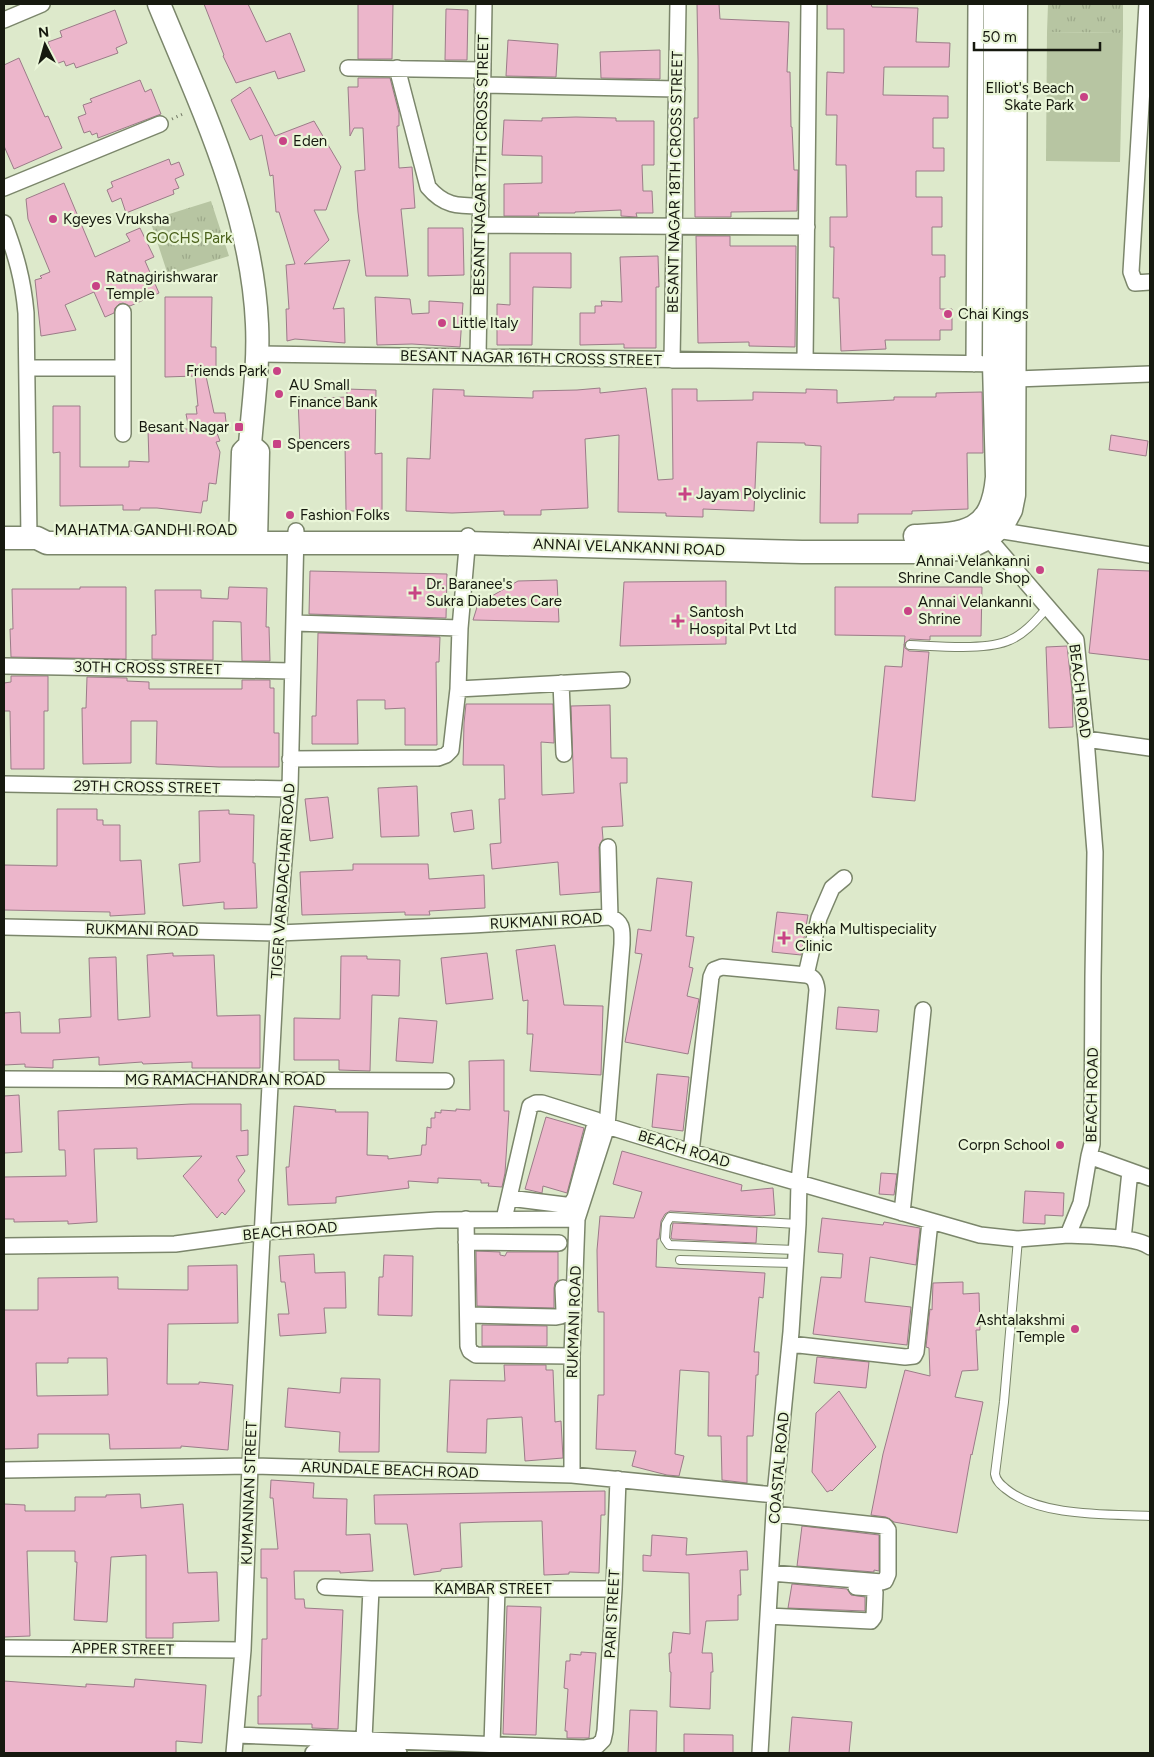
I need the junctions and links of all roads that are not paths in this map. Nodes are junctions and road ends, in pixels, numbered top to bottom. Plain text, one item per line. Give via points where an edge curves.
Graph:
1 (42, 4) edge
2 (159, 4) edge
3 (484, 4) edge
4 (678, 4) edge
5 (809, 4) edge
6 (976, 4) edge
7 (996, 4) edge
8 (1016, 4) edge
9 (1148, 11) edge
10 (4, 20) edge
11 (348, 68) dead end
12 (397, 68) junction
13 (483, 70) junction
14 (482, 86) junction
15 (677, 88) junction
16 (160, 124) road end
17 (4, 188) edge
18 (480, 206) junction
19 (4, 223) edge
20 (480, 225) junction
21 (674, 226) junction
22 (807, 227) junction
23 (1150, 282) edge
24 (123, 312) dead end
25 (258, 354) junction
26 (478, 357) junction
27 (672, 360) junction
28 (805, 361) junction
29 (27, 368) junction
30 (123, 368) junction
31 (999, 368) junction
32 (1150, 374) edge
33 (123, 434) dead end
34 (990, 529) junction
35 (248, 536) junction
36 (296, 537) junction
37 (4, 538) edge
38 (33, 538) junction
39 (468, 539) junction
40 (1150, 555) edge
41 (1048, 607) junction
42 (294, 622) junction
43 (460, 628) junction
44 (910, 645) dead end
45 (4, 666) edge
46 (292, 671) junction
47 (622, 680) dead end
48 (561, 684) junction
49 (458, 689) junction
50 (1150, 736) edge
51 (1086, 738) junction
52 (1144, 747) edge
53 (564, 754) dead end
54 (290, 759) junction
55 (4, 784) edge
56 (290, 789) junction
57 (608, 847) dead end
58 (844, 878) dead end
59 (610, 917) junction
60 (4, 927) edge
61 (278, 933) junction
62 (806, 975) junction
63 (923, 1010) dead end
64 (4, 1079) edge
65 (270, 1081) junction
66 (446, 1081) dead end
67 (601, 1123) junction
68 (691, 1152) junction
69 (1088, 1156) junction
70 (1130, 1171) junction
71 (1150, 1178) edge
72 (799, 1182) junction
73 (509, 1198) junction
74 (902, 1213) junction
75 (466, 1219) junction
76 (504, 1219) junction
77 (540, 1219) junction
78 (577, 1219) junction
79 (930, 1222) junction
80 (798, 1224) junction
81 (262, 1232) junction
82 (1068, 1235) junction
83 (1018, 1239) junction
84 (1123, 1239) junction
85 (466, 1242) junction
86 (540, 1242) junction
87 (559, 1243) dead end
88 (4, 1246) edge
89 (1150, 1247) edge
90 (796, 1257) junction
91 (680, 1260) dead end
92 (563, 1288) dead end
93 (468, 1315) junction
94 (790, 1344) junction
95 (572, 1356) junction
96 (250, 1466) junction
97 (4, 1470) edge
98 (572, 1475) junction
99 (618, 1478) junction
100 (775, 1495) junction
101 (774, 1514) junction
102 (1150, 1516) edge
103 (770, 1577) junction
104 (325, 1587) dead end
105 (372, 1589) junction
106 (498, 1589) junction
107 (614, 1589) junction
108 (768, 1616) junction
109 (4, 1648) edge
110 (243, 1650) junction
111 (364, 1739) junction
112 (236, 1743) edge
113 (421, 1748) edge
114 (484, 1748) edge
115 (303, 1753) edge
116 (313, 1753) edge
117 (399, 1753) edge
118 (760, 1753) edge

1 - 10 street
2 - 25 street via 224,167 243,231 255,296
3 - 13 street, BESANT NAGAR 17TH CROSS STREET
4 - 15 street, BESANT NAGAR 18TH CROSS STREET
5 - 22 street
6 - 31 street
7 - 31 street
8 - 31 street
9 - 23 street via 1131,272 1135,283
11 - 12 street
12 - 13 street
12 - 18 street via 428,188 437,198 448,203
13 - 14 street, BESANT NAGAR 17TH CROSS STREET
14 - 15 street
14 - 18 street, BESANT NAGAR 17TH CROSS STREET
15 - 21 street, BESANT NAGAR 18TH CROSS STREET
16 - 17 street
18 - 20 street, BESANT NAGAR 17TH CROSS STREET
19 - 29 street via 24,288
20 - 21 street
20 - 26 street, BESANT NAGAR 17TH CROSS STREET
21 - 22 street
21 - 27 street, BESANT NAGAR 18TH CROSS STREET
22 - 28 street
24 - 30 street
25 - 26 street, BESANT NAGAR 16TH CROSS STREET
25 - 35 street via 250,445 243,452
26 - 27 street, BESANT NAGAR 16TH CROSS STREET
27 - 28 street, BESANT NAGAR 16TH CROSS STREET
28 - 31 street, BESANT NAGAR 16TH CROSS STREET
29 - 30 street
29 - 38 street
30 - 33 street
31 - 32 street, BESANT NAGAR 16TH CROSS STREET
31 - 34 street via 997,477
34 - 39 street, ANNAI VELANKANNI ROAD via 980,523 966,530 937,535 818,546
34 - 40 street
34 - 41 street, BEACH ROAD
35 - 36 street, ANNAI VELANKANNI ROAD
35 - 38 street, MAHATMA GANDHI ROAD via 47,543
36 - 39 street, ANNAI VELANKANNI ROAD
36 - 42 street, TIGER VARADACHARI ROAD
37 - 38 street, MAHATMA GANDHI ROAD
39 - 43 street
41 - 44 lane via 1030,627 1000,644
41 - 51 street, BEACH ROAD via 1076,640
42 - 43 street
42 - 46 street, TIGER VARADACHARI ROAD
43 - 49 street
45 - 46 street, 30TH CROSS STREET
46 - 54 street, TIGER VARADACHARI ROAD
47 - 48 street
48 - 49 street
48 - 53 street
49 - 54 street via 451,750 446,756
50 - 52 street
51 - 52 street
51 - 69 street, BEACH ROAD via 1096,852 1092,1144
54 - 56 street, TIGER VARADACHARI ROAD
55 - 56 street, 29TH CROSS STREET
56 - 61 street, TIGER VARADACHARI ROAD
57 - 59 street
58 - 62 street via 832,888 819,918
59 - 61 street, RUKMANI ROAD
59 - 67 street, RUKMANI ROAD via 618,921 622,929
60 - 61 street, RUKMANI ROAD
61 - 65 street, TIGER VARADACHARI ROAD
62 - 68 street via 722,967 711,974
62 - 72 street, COASTAL ROAD via 817,983 817,990
63 - 74 street
64 - 65 street, MG RAMACHANDRAN ROAD
65 - 66 street, MG RAMACHANDRAN ROAD
65 - 81 street, TIGER VARADACHARI ROAD
67 - 68 street, BEACH ROAD
67 - 73 street via 576,1198 571,1204
67 - 73 street, BEACH ROAD via 542,1103 530,1106
67 - 78 street, RUKMANI ROAD
68 - 72 street, BEACH ROAD
69 - 70 street
69 - 82 street, BEACH ROAD via 1081,1203
70 - 71 street
70 - 84 street
72 - 74 street, BEACH ROAD
72 - 80 street, COASTAL ROAD
73 - 76 street
74 - 79 street, BEACH ROAD
75 - 76 street, BEACH ROAD
75 - 81 street, BEACH ROAD
75 - 85 street
76 - 77 street, BEACH ROAD
77 - 78 street, BEACH ROAD
77 - 86 street
78 - 95 street, RUKMANI ROAD
79 - 83 street, BEACH ROAD via 980,1235
79 - 94 street via 914,1356
80 - 90 street, COASTAL ROAD
80 - 90 lane via 670,1217 665,1231 669,1245
81 - 88 street, BEACH ROAD via 175,1244
81 - 96 street, KUMANNAN STREET
82 - 83 street, BEACH ROAD
82 - 84 street
83 - 102 lane via 995,1474 997,1480 1011,1494 1038,1506
84 - 89 street via 1146,1243
85 - 86 street
85 - 93 street
86 - 87 street
90 - 91 lane
90 - 94 street, COASTAL ROAD
92 - 93 street via 564,1311 561,1316
93 - 95 street via 468,1346 476,1355
94 - 100 street, COASTAL ROAD
95 - 98 street, RUKMANI ROAD
96 - 97 street, ARUNDALE BEACH ROAD
96 - 98 street, ARUNDALE BEACH ROAD
96 - 110 street, KUMANNAN STREET
98 - 99 street, ARUNDALE BEACH ROAD
99 - 100 street, ARUNDALE BEACH ROAD
99 - 107 street, PARI STREET
100 - 101 street, COASTAL ROAD
101 - 103 street, COASTAL ROAD
101 - 103 street via 885,1526 888,1530 888,1574 882,1582
103 - 108 street, COASTAL ROAD
103 - 108 street via 871,1588 875,1592 874,1617 869,1622
104 - 105 street, KAMBAR STREET
105 - 106 street, KAMBAR STREET
105 - 111 street
106 - 107 street, KAMBAR STREET
106 - 114 street
107 - 114 street, PARI STREET via 603,1740 598,1746 585,1748
108 - 118 street, COASTAL ROAD
109 - 110 street, APPER STREET
110 - 112 street, KUMANNAN STREET
111 - 112 street
111 - 113 street
112 - 115 street via 296,1746
113 - 114 street
116 - 117 street via 318,1749

